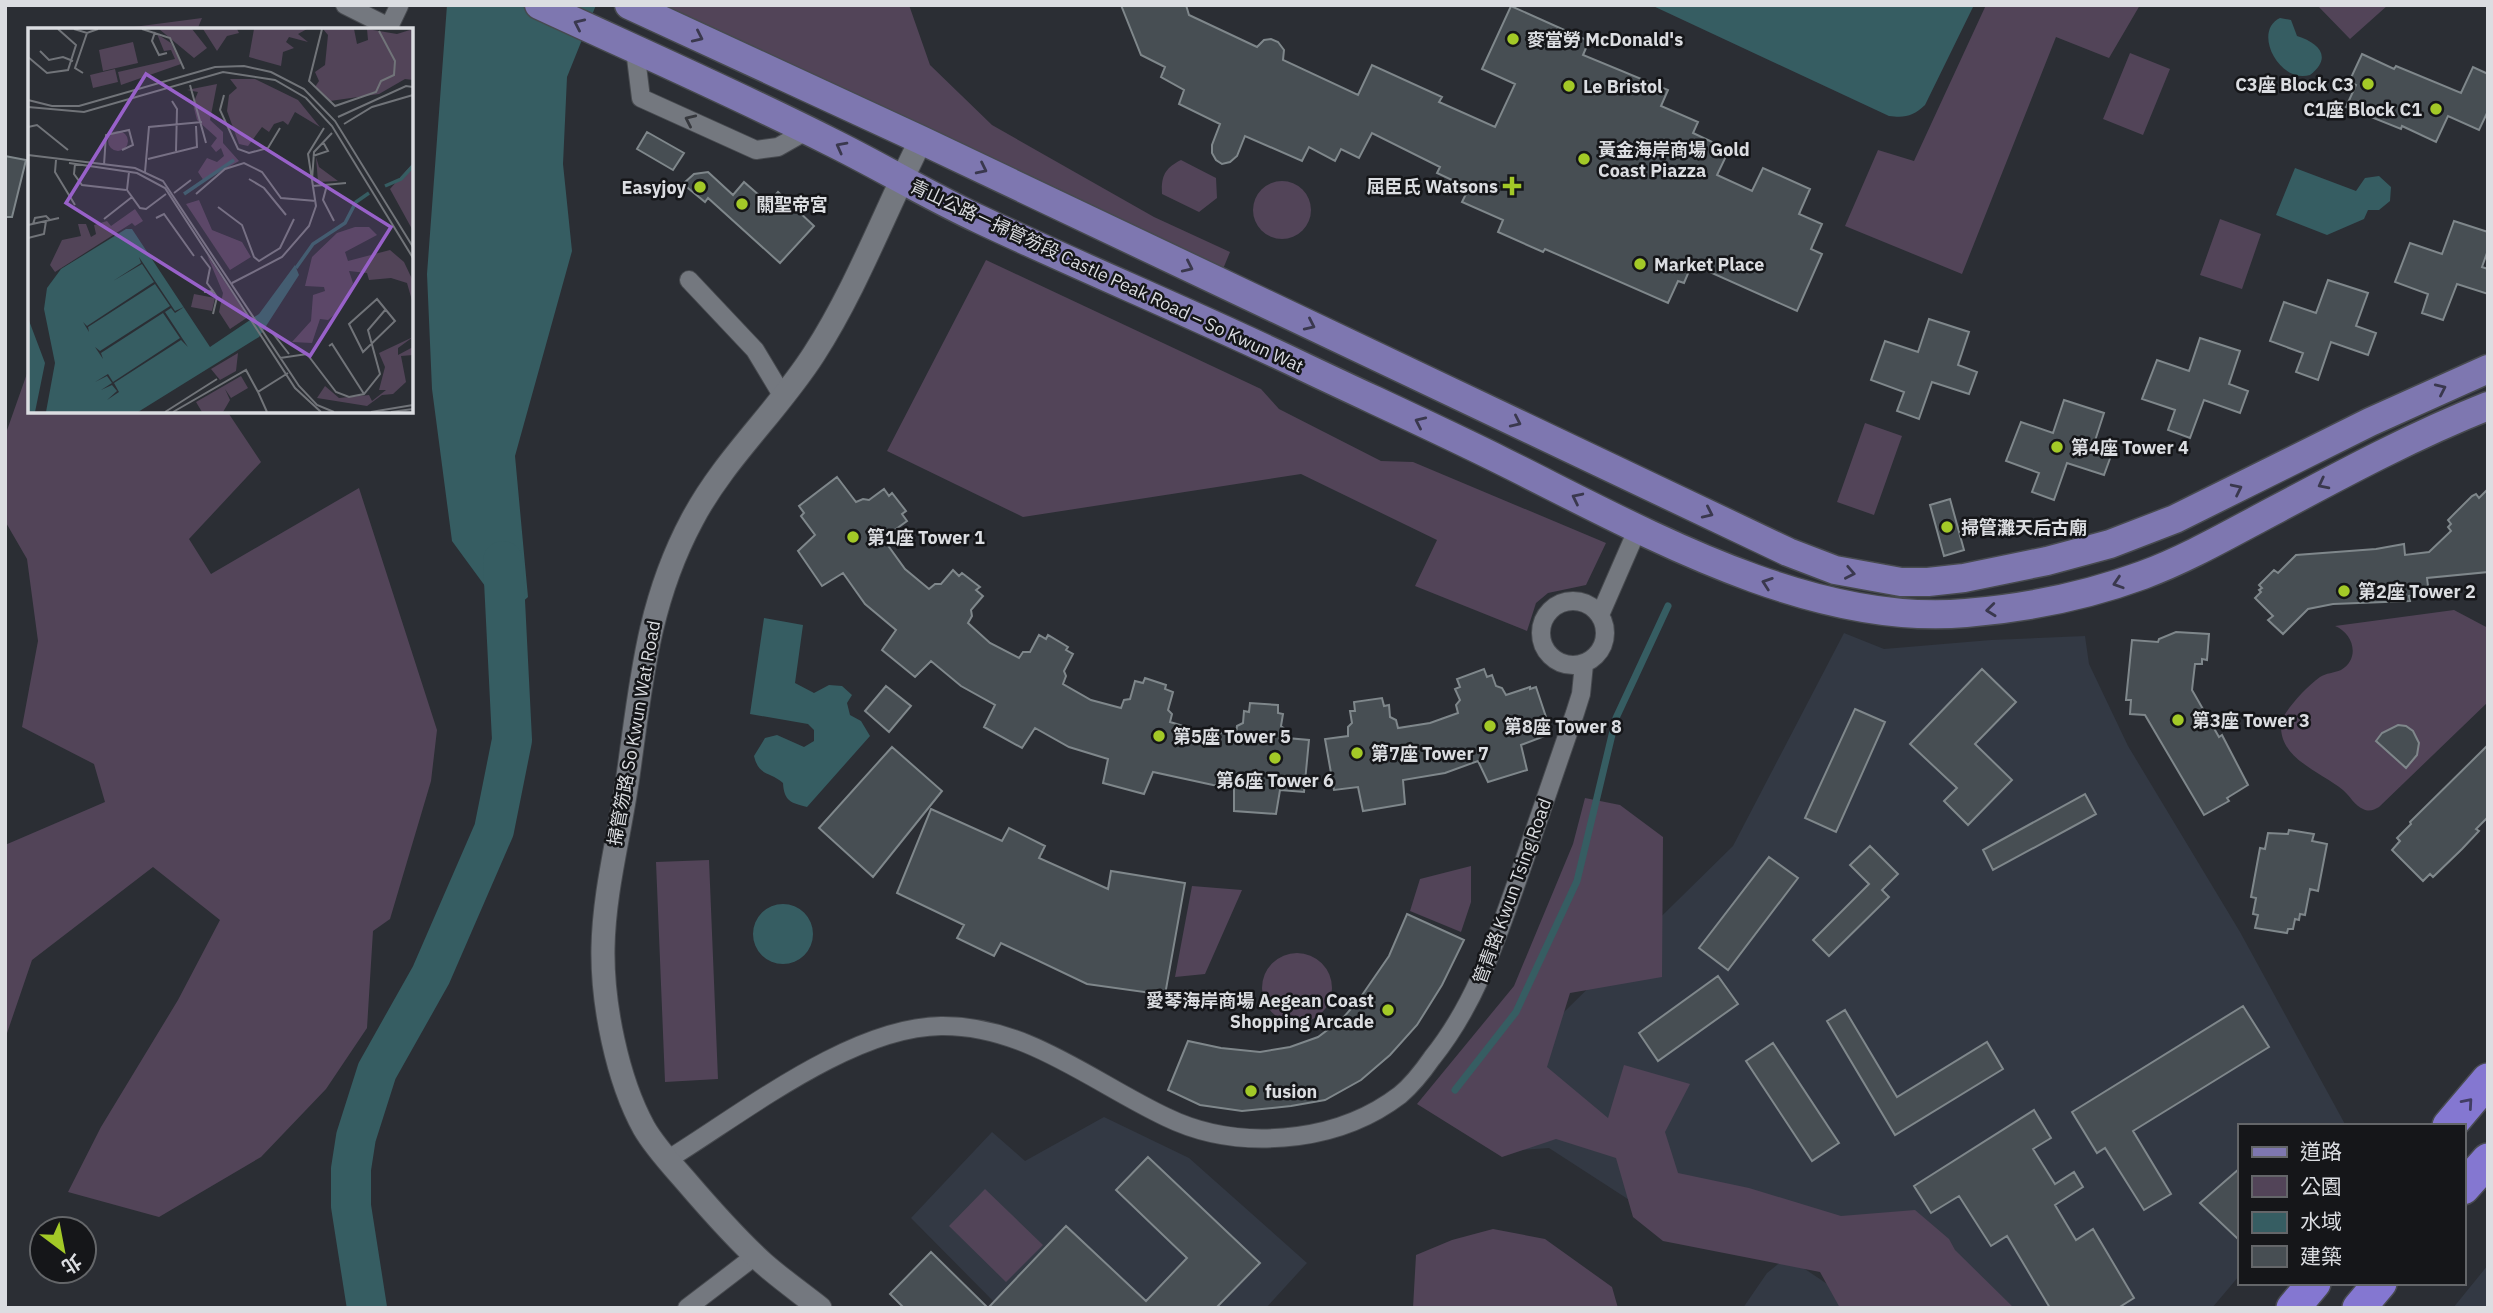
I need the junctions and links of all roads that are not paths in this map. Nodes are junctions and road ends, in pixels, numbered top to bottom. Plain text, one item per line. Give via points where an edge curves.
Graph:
1 (345, 5) edge
2 (539, 5) edge
3 (399, 6) edge
4 (632, 7) edge
5 (627, 46) junction
6 (808, 130) junction
7 (921, 140) junction
8 (901, 180) junction
9 (689, 280) dead end
10 (2488, 369) edge
11 (782, 395) junction
12 (2488, 406) edge
13 (1639, 528) junction
14 (1601, 615) junction
15 (1584, 664) junction
16 (2488, 1080) edge
17 (2451, 1124) edge
18 (667, 1160) junction
19 (2488, 1160) edge
20 (2465, 1186) edge
21 (760, 1260) junction
22 (2312, 1285) edge
23 (2378, 1285) edge
24 (687, 1308) edge
25 (796, 1308) edge
26 (820, 1308) edge
27 (2294, 1308) edge
28 (2359, 1308) edge

1 - 3 street via 389,27
5 -> 2 main road, 青山公路－掃管笏段 Castle Peak Road – So Kwun Wat
4 -> 7 main road
5 - 6 main road, 青山公路－掃管笏段 Castle Peak Road – So Kwun Wat
6 -> 5 street via 778,147 756,150 726,137 642,98
8 -> 6 main road, 青山公路－掃管笏段 Castle Peak Road – So Kwun Wat
7 - 8 street, 掃管笏路 So Kwun Wat Road
7 -> 10 main road via 1788,552 1835,570 1901,582 1964,578 2110,544 2175,519
8 - 11 street, 掃管笏路 So Kwun Wat Road via 846,298 813,355
13 -> 8 main road, 青山公路－掃管笏段 Castle Peak Road – So Kwun Wat
9 - 11 street via 755,350
11 - 18 street, 掃管笏路 So Kwun Wat Road via 711,487 660,594 643,664 610,874 603,948 608,1016 631,1097 644,1128
12 -> 13 main road, 青山公路－掃管笏段 Castle Peak Road – So Kwun Wat via 2384,453 2146,574 2098,590 2008,608 1919,614 1830,602 1744,574
13 - 14 street
14 - 15 street via 1604,643
14 - 15 street via 1572,600 1544,617 1545,649 1561,663
15 - 18 street, 管青路 Kwun Tsing Road via 1575,713 1482,978 1423,1070 1401,1094 1369,1114 1336,1129 1280,1138 1199,1131 1046,1051 991,1031 941,1026 883,1036 840,1054
17 -> 16 highway
18 - 21 street, 掃管笏路 So Kwun Wat Road
19 - 20 highway
21 - 24 street
21 - 25 street, 掃管笏路 So Kwun Wat Road
21 - 26 street, 掃管笏路 So Kwun Wat Road
22 - 27 highway
23 - 28 highway

